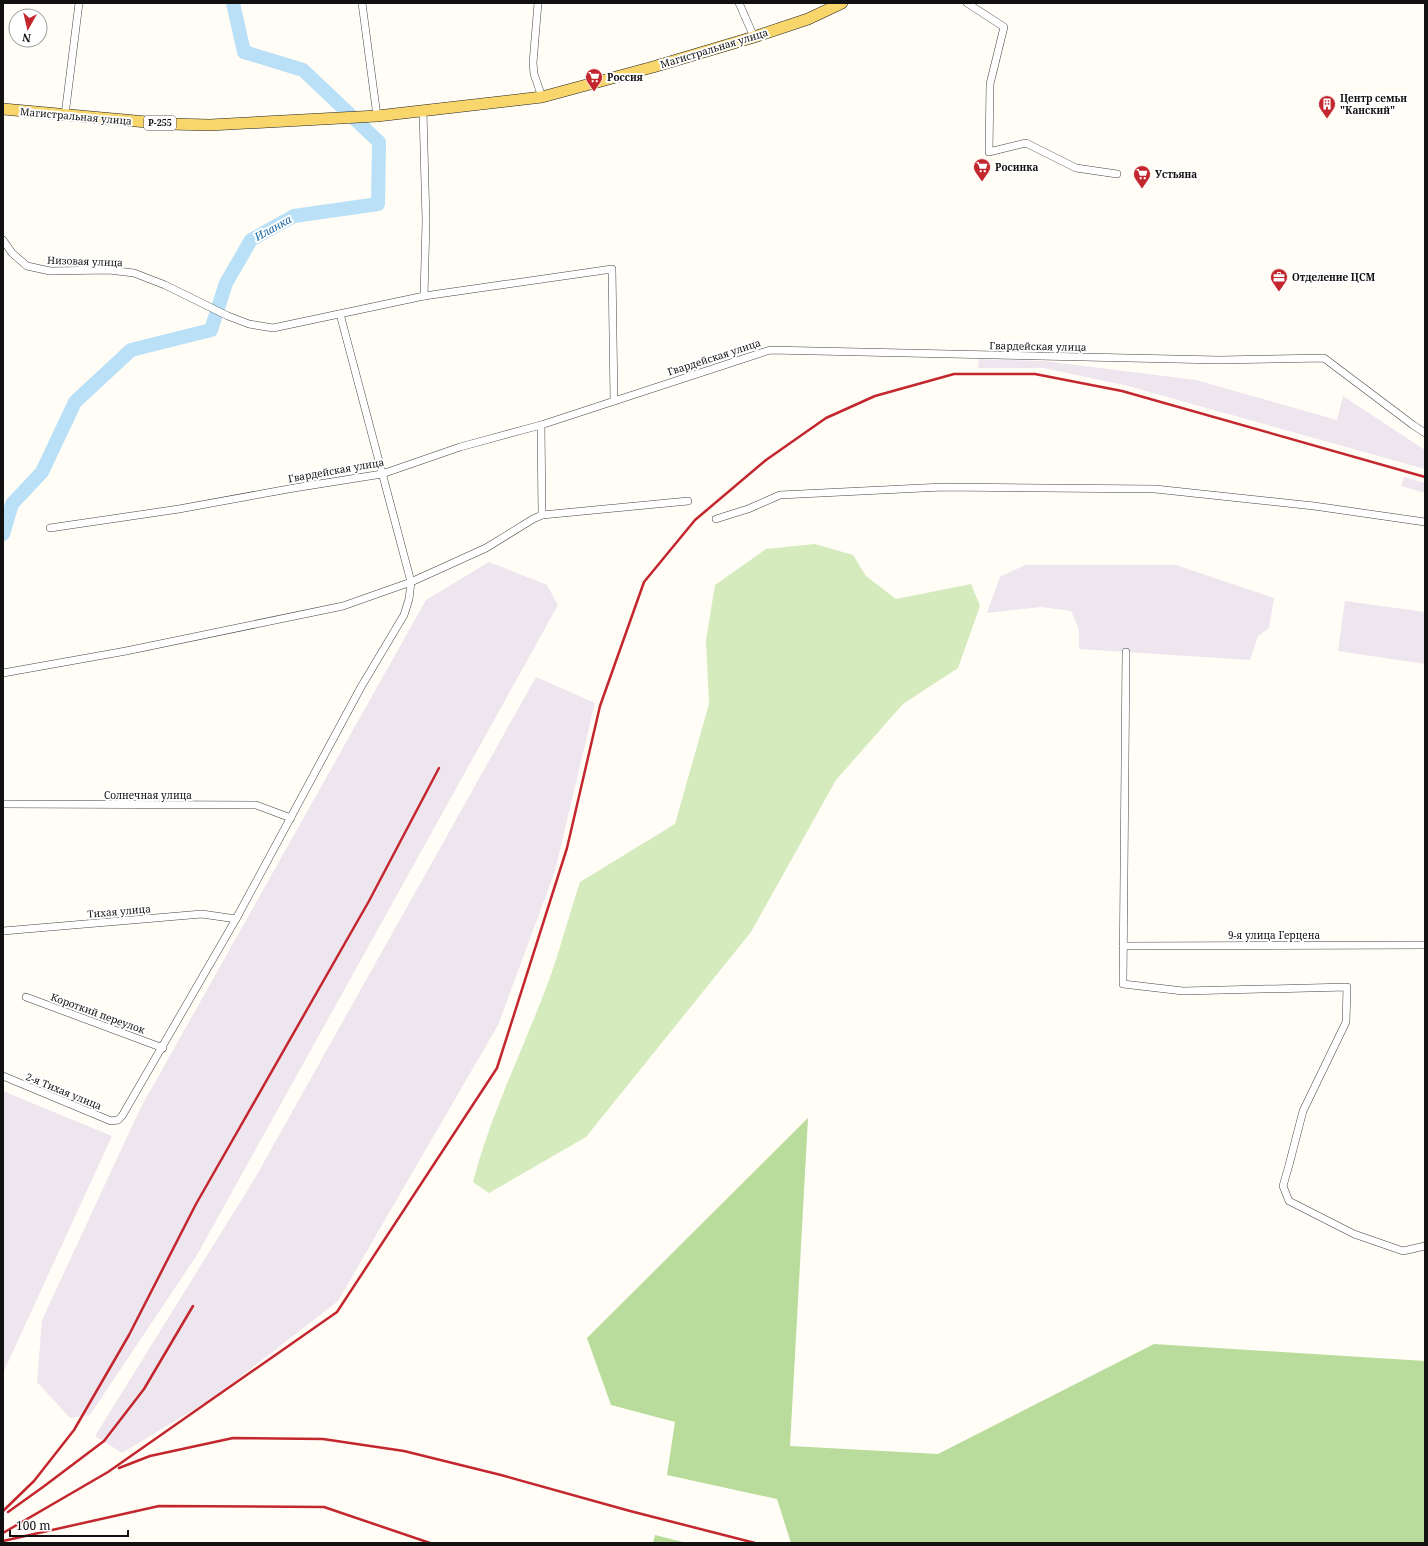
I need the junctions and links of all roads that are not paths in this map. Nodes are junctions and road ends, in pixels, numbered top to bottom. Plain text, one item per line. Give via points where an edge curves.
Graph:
1 (79, 3) edge
2 (362, 3) edge
3 (538, 3) edge
4 (740, 3) edge
5 (842, 3) edge
6 (966, 3) edge
7 (754, 36) junction
8 (542, 97) junction
9 (3, 109) edge
10 (423, 111) junction
11 (65, 115) junction
12 (373, 116) junction
13 (1117, 174) dead end
14 (3, 240) edge
15 (424, 296) junction
16 (340, 314) junction
17 (614, 401) junction
18 (541, 425) junction
19 (1425, 433) edge
20 (382, 474) junction
21 (688, 501) dead end
22 (542, 515) junction
23 (716, 519) dead end
24 (1425, 522) edge
25 (50, 528) dead end
26 (411, 582) junction
27 (1126, 652) dead end
28 (3, 673) edge
29 (3, 804) edge
30 (291, 818) junction
31 (236, 919) junction
32 (3, 931) edge
33 (1425, 945) edge
34 (1123, 946) junction
35 (26, 997) dead end
36 (163, 1048) junction
37 (3, 1076) edge
38 (1425, 1246) edge

1 - 11 street
2 - 12 street
3 - 8 street via 533,63
4 - 7 street
5 - 7 main road, Магистральная улица / Р-255 via 808,19
6 - 13 street via 1004,27 990,84 989,152 1026,143 1076,168
7 - 8 main road, Магистральная улица / Р-255
8 - 10 main road, Магистральная улица / Р-255
9 - 11 main road, Магистральная улица / Р-255
10 - 12 main road, Магистральная улица / Р-255
10 - 15 street via 426,221
11 - 12 main road, Магистральная улица / Р-255 via 190,125
14 - 16 street, Низовая улица via 12,253 27,266 50,271 109,270 134,273 249,324 273,328
15 - 16 street, Низовая улица
15 - 17 street, Низовая улица via 612,269
16 - 20 street
17 - 18 street, Гвардейская улица
17 - 19 street, Гвардейская улица via 770,350 1219,360 1324,358
18 - 20 street, Гвардейская улица via 460,447
18 - 22 street
20 - 25 street, Гвардейская улица
20 - 26 street
21 - 22 street
22 - 26 street via 486,548
23 - 24 street via 780,495 950,487 1155,489 1314,506
26 - 28 street via 343,606 126,651
26 - 30 street via 404,615 361,687
27 - 34 street
29 - 30 street, Солнечная улица via 256,805
30 - 31 street
31 - 32 street, Тихая улица via 202,914
31 - 36 street
33 - 34 street, 9-я улица Герцена
34 - 38 street via 1123,984 1183,992 1347,987 1346,1022 1303,1111 1283,1186 1289,1201 1354,1234 1404,1251
35 - 36 street, Короткий переулок
36 - 37 street, 2-я Тихая улица via 118,1120 111,1121

